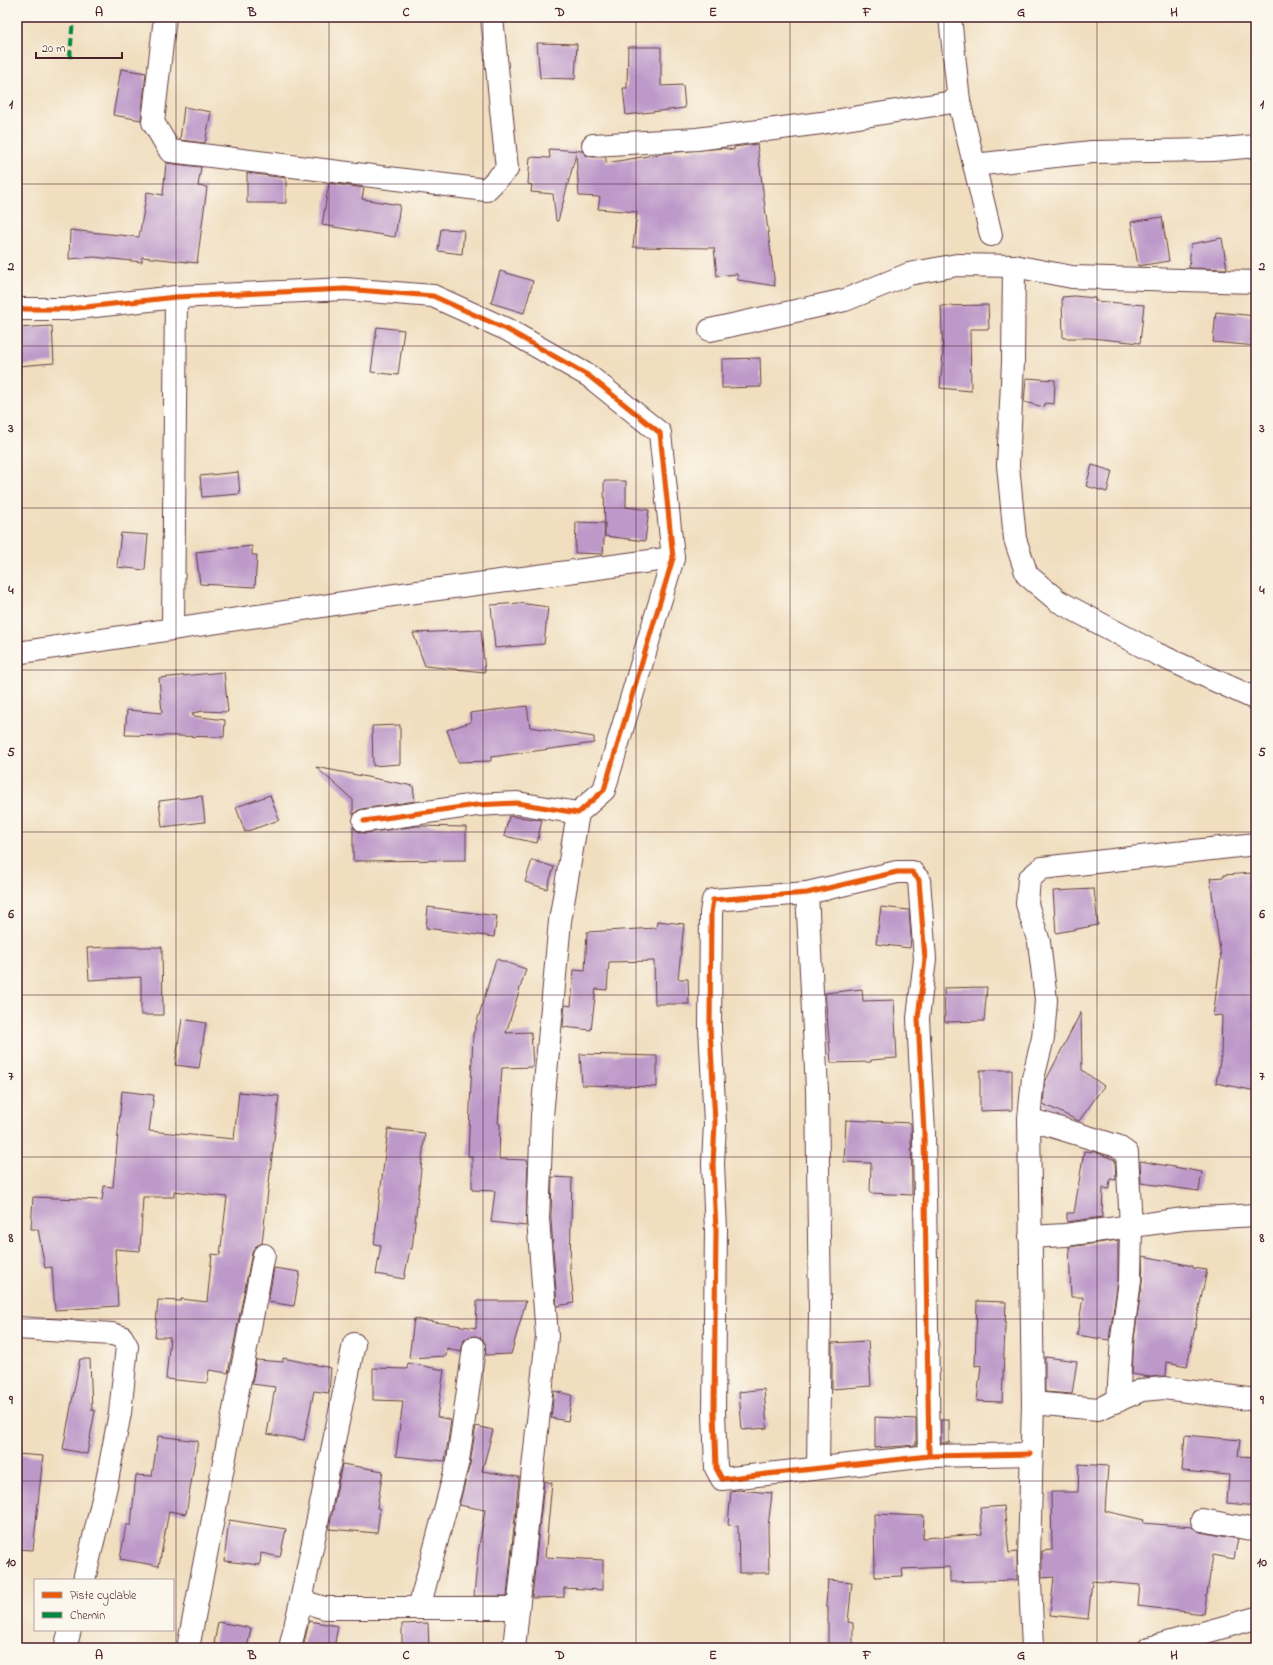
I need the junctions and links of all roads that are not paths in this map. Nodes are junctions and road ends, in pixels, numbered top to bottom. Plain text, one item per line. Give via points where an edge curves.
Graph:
1 (165, 17) edge
2 (492, 17) edge
3 (950, 17) edge
4 (959, 101) junction
5 (593, 145) dead end
6 (1256, 146) edge
7 (974, 165) junction
8 (991, 235) dead end
9 (1014, 266) junction
10 (1256, 282) edge
11 (176, 297) junction
12 (17, 309) edge
13 (710, 330) dead end
14 (674, 558) junction
15 (173, 628) junction
16 (17, 652) edge
17 (1256, 699) edge
18 (578, 813) junction
19 (364, 821) dead end
20 (1256, 844) edge
21 (807, 893) junction
22 (1029, 1119) junction
23 (1256, 1215) edge
24 (1131, 1226) junction
25 (1030, 1237) junction
26 (264, 1255) dead end
27 (17, 1328) edge
28 (354, 1344) dead end
29 (474, 1348) dead end
30 (1256, 1400) edge
31 (1118, 1402) junction
32 (1032, 1403) junction
33 (1030, 1454) junction
34 (929, 1456) junction
35 (818, 1468) junction
36 (1202, 1520) dead end
37 (1256, 1530) edge
38 (84, 1579) edge
39 (301, 1601) junction
40 (419, 1608) junction
41 (517, 1608) junction
42 (1256, 1618) edge
43 (70, 1631) edge
44 (65, 1648) edge
45 (188, 1648) edge
46 (290, 1648) edge
47 (514, 1648) edge
48 (1033, 1648) edge
49 (1149, 1648) edge

1 - 2 street via 153,122 170,151 486,190 507,169
3 - 4 street
4 - 5 street via 697,139
4 - 7 street
6 - 7 street via 1213,150 1092,152
7 - 8 street
9 - 10 street via 1072,277
9 - 13 street via 958,265 909,274 845,300
9 - 17 street via 1008,465 1015,539 1028,575 1058,601 1157,654
11 - 12 street via 68,309
11 - 14 street via 345,289 433,296 508,330 589,376 660,433
11 - 15 street
14 - 15 street via 394,595
14 - 18 street via 604,790
15 - 16 street
18 - 19 street via 517,803 476,805
18 - 41 street via 560,921 542,1116 538,1219 547,1336
20 - 22 street via 1042,868 1029,879 1027,904 1038,942 1046,1000 1043,1038 1033,1078
21 - 34 street via 897,872 912,872 919,880 925,959 918,1018 924,1133
21 - 35 street via 817,1090 820,1309
21 - 35 street via 713,900 710,1028 715,1123 714,1412 716,1468 722,1479
22 - 24 street via 1117,1146 1128,1152
22 - 25 street
23 - 24 street via 1184,1219
24 - 25 street
24 - 31 street via 1130,1281 1122,1338
25 - 32 street
26 - 45 street
27 - 38 street via 112,1334 122,1337 127,1346 119,1420
28 - 39 street
29 - 40 street via 458,1461
30 - 31 street via 1164,1388 1142,1390
31 - 32 street via 1098,1410
32 - 33 street
33 - 34 street
33 - 48 street via 1029,1560
34 - 35 street
36 - 37 street
39 - 40 street via 325,1608
39 - 46 street
40 - 41 street
41 - 47 street
42 - 49 street
43 - 44 street

